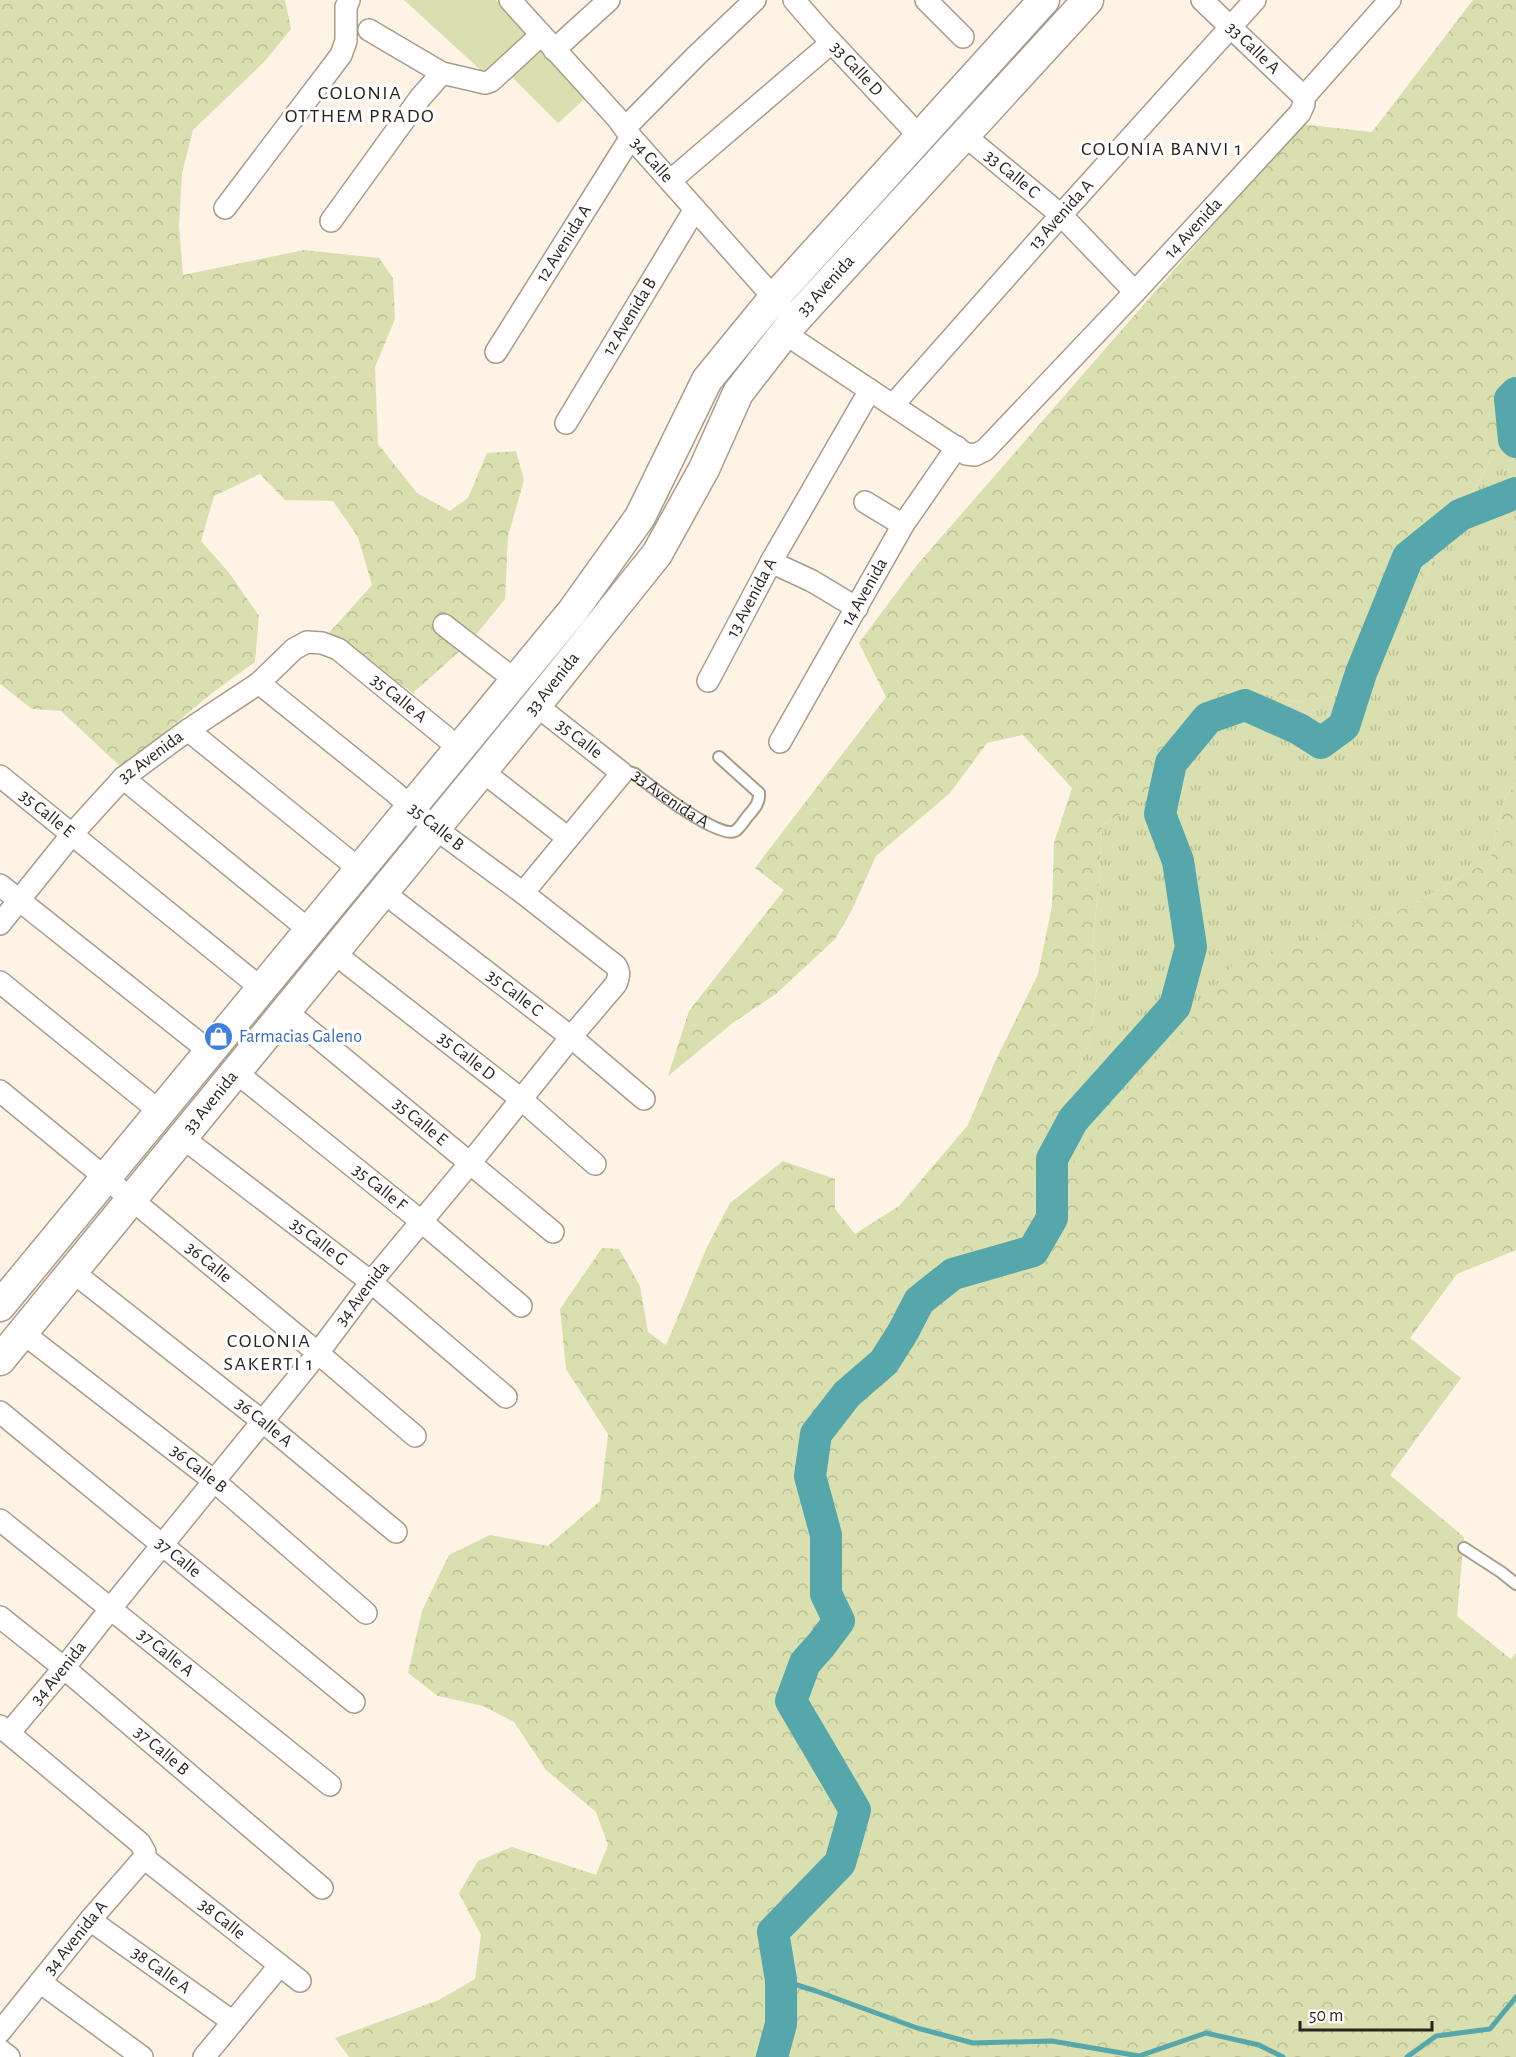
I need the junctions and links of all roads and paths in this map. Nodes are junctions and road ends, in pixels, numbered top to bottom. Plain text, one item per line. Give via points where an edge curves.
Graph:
1 (349, 0) edge
2 (510, 0) edge
3 (609, 0) edge
4 (755, 0) edge
5 (794, 0) edge
6 (926, 0) edge
7 (1044, 0) edge
8 (1088, 0) edge
9 (1202, 0) edge
10 (1255, 0) edge
11 (1390, 0) edge
12 (1231, 26) junction
13 (369, 30) dead end
14 (963, 37) dead end
15 (548, 42) junction
16 (831, 43) junction
17 (442, 73) junction
18 (1304, 97) junction
19 (628, 133) junction
20 (964, 135) junction
21 (920, 137) junction
22 (670, 181) junction
23 (225, 208) dead end
24 (695, 209) junction
25 (1060, 215) junction
26 (331, 221) dead end
27 (1135, 292) junction
28 (774, 298) junction
29 (789, 327) junction
30 (496, 352) dead end
31 (870, 390) junction
32 (893, 405) junction
33 (566, 423) dead end
34 (957, 447) junction
35 (985, 450) joint
36 (865, 502) dead end
37 (903, 525) junction
38 (771, 562) junction
39 (857, 608) junction
40 (444, 625) dead end
41 (338, 649) joint
42 (515, 680) junction
43 (708, 681) dead end
44 (259, 683) junction
45 (536, 705) junction
46 (188, 730) junction
47 (780, 742) dead end
48 (459, 748) junction
49 (719, 757) dead end
50 (482, 771) junction
51 (622, 773) junction
52 (0, 776) edge
53 (123, 778) junction
54 (410, 807) junction
55 (436, 829) junction
56 (73, 833) junction
57 (568, 838) junction
58 (359, 869) junction
59 (0, 885) edge
60 (384, 892) junction
61 (523, 893) junction
62 (19, 900) junction
63 (0, 924) edge
64 (309, 930) junction
65 (334, 953) junction
66 (616, 966) joint
67 (0, 982) edge
68 (261, 988) junction
69 (286, 1011) junction
70 (571, 1037) junction
71 (209, 1051) junction
72 (237, 1073) junction
73 (0, 1091) edge
74 (521, 1099) junction
75 (644, 1099) dead end
76 (159, 1111) junction
77 (183, 1138) junction
78 (471, 1162) junction
79 (595, 1164) dead end
80 (105, 1177) junction
81 (131, 1200) junction
82 (422, 1221) junction
83 (554, 1232) dead end
84 (73, 1272) junction
85 (371, 1282) junction
86 (0, 1306) edge
87 (520, 1306) dead end
88 (23, 1333) junction
89 (318, 1353) junction
90 (0, 1360) edge
91 (506, 1398) dead end
92 (0, 1412) edge
93 (262, 1421) junction
94 (415, 1436) dead end
95 (214, 1481) junction
96 (0, 1520) edge
97 (396, 1532) dead end
98 (163, 1544) junction
99 (1464, 1548) dead end
100 (1516, 1584) edge
101 (111, 1608) junction
102 (366, 1613) dead end
103 (0, 1617) edge
104 (64, 1668) junction
105 (354, 1702) dead end
106 (4, 1730) edge
107 (330, 1785) dead end
108 (142, 1850) junction
109 (322, 1888) dead end
110 (90, 1920) junction
111 (280, 1965) junction
112 (300, 1981) dead end
113 (40, 1982) junction
114 (232, 2022) junction
115 (0, 2032) edge
116 (0, 2050) edge
117 (9, 2057) edge
118 (142, 2057) edge
119 (204, 2057) edge

1 - 23 street via 341,55
2 - 15 street, 34 Calle
3 - 15 street
4 - 19 street, 12 Avenida A via 696,56
5 - 16 street, 33 Calle D
6 - 14 street
7 - 21 street, 33 Avenida
8 - 20 street, 33 Avenida
9 - 12 street, 33 Calle A
10 - 12 street, 13 Avenida A
11 - 18 street, 14 Avenida
12 - 18 street, 33 Calle A
12 - 25 street, 13 Avenida A
13 - 17 street
15 - 17 street via 485,83
15 - 19 street, 34 Calle
16 - 21 street, 33 Calle D
16 - 22 street
17 - 26 street
18 - 27 street, 14 Avenida via 1300,113
19 - 22 street, 34 Calle
19 - 30 street, 12 Avenida A
20 - 25 street, 33 Calle C
20 - 29 street, 33 Avenida
21 - 28 street, 33 Avenida
22 - 24 street, 34 Calle
24 - 28 street, 34 Calle
24 - 33 street, 12 Avenida B
25 - 27 street, 33 Calle C
25 - 32 street, 13 Avenida A
27 - 35 street, 14 Avenida
28 - 29 street, 34 Calle
28 - 42 street, 33 Avenida via 707,380 640,517 572,612
29 - 31 street, 34 Calle
29 - 45 street, 33 Avenida via 738,393 704,469 657,554
31 - 32 street, 34 Calle
31 - 38 street, 13 Avenida A
32 - 34 street, 34 Calle
34 - 35 street, 34 Calle via 975,455
34 - 37 street, 14 Avenida
36 - 37 street
37 - 39 street, 14 Avenida
38 - 39 street
38 - 43 street, 13 Avenida A
39 - 47 street, 14 Avenida
40 - 42 street
41 - 44 street, 32 Avenida via 308,642
41 - 48 street, 35 Calle A
42 - 48 street, 33 Avenida
44 - 46 street, 32 Avenida
44 - 54 street, 35 Calle B
45 - 50 street, 33 Avenida
45 - 51 street, 35 Calle
46 - 53 street, 32 Avenida
46 - 58 street
48 - 54 street, 33 Avenida
49 - 51 lane, 33 Avenida A via 759,792 758,804 735,831 718,829 674,805 634,774
50 - 55 street, 33 Avenida
50 - 57 street
51 - 57 street, 33 Avenida A
52 - 56 street, 35 Calle E
53 - 56 street, 32 Avenida
53 - 64 street
54 - 55 street, 35 Calle B
54 - 58 street, 33 Avenida
55 - 60 street, 33 Avenida
55 - 61 street, 35 Calle B
56 - 62 street, 32 Avenida
56 - 68 street, 35 Calle E
57 - 61 street, 33 Avenida A
58 - 64 street, 33 Avenida
59 - 62 street
60 - 65 street, 33 Avenida
60 - 70 street, 35 Calle C
61 - 66 street, 35 Calle B
62 - 63 street, 32 Avenida
62 - 71 street
64 - 68 street, 33 Avenida
65 - 69 street, 33 Avenida
65 - 74 street, 35 Calle D
66 - 70 street, 34 Avenida via 616,984
67 - 76 street
68 - 71 street, 33 Avenida
69 - 72 street, 33 Avenida
69 - 78 street, 35 Calle E
70 - 74 street, 34 Avenida
70 - 75 street, 35 Calle C
71 - 76 street, 33 Avenida
72 - 77 street, 33 Avenida
72 - 82 street, 35 Calle F
73 - 80 street, 36 Calle
74 - 78 street, 34 Avenida
74 - 79 street, 35 Calle D
76 - 80 street, 33 Avenida
77 - 81 street, 33 Avenida
77 - 85 street, 35 Calle G
78 - 82 street, 34 Avenida
78 - 83 street, 35 Calle E
80 - 81 street, 36 Calle
80 - 86 street, 33 Avenida
81 - 84 street, 33 Avenida
81 - 89 street, 36 Calle
82 - 85 street, 34 Avenida
82 - 87 street, 35 Calle F
84 - 88 street, 33 Avenida
84 - 93 street, 36 Calle A
85 - 89 street, 34 Avenida
85 - 91 street, 35 Calle G
88 - 90 street, 33 Avenida
88 - 95 street, 36 Calle B
89 - 93 street, 34 Avenida
89 - 94 street, 36 Calle
92 - 98 street, 37 Calle
93 - 95 street, 34 Avenida
93 - 97 street, 36 Calle A
95 - 98 street, 34 Avenida
95 - 102 street, 36 Calle B
96 - 101 street, 37 Calle A
98 - 101 street, 34 Avenida
98 - 105 street, 37 Calle
99 - 100 lane
101 - 104 street, 34 Avenida
101 - 107 street, 37 Calle A
103 - 104 street, 37 Calle B
104 - 106 street, 34 Avenida
104 - 109 street, 37 Calle B
106 - 108 street, 38 Calle
108 - 110 street, 34 Avenida A
108 - 111 street, 38 Calle
110 - 113 street, 34 Avenida A
110 - 114 street, 38 Calle A
111 - 112 street, 38 Calle
111 - 114 street
113 - 115 street, 34 Avenida A
113 - 118 street
114 - 119 street
116 - 117 street

